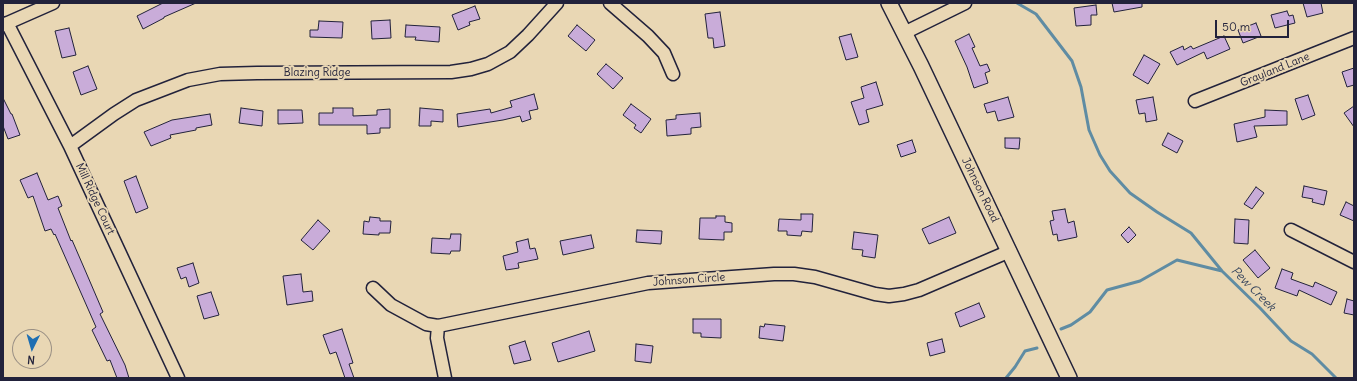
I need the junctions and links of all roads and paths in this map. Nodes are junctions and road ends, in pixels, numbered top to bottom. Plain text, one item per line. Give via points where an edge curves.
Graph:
1 (53, 3) edge
2 (557, 3) edge
3 (610, 3) edge
4 (890, 3) edge
5 (964, 3) edge
6 (5, 24) edge
7 (904, 33) junction
8 (1354, 38) edge
9 (673, 74) dead end
10 (1195, 101) dead end
11 (70, 146) junction
12 (1291, 230) dead end
13 (1010, 251) junction
14 (1354, 262) edge
15 (373, 288) dead end
16 (438, 326) junction
17 (178, 378) edge
18 (445, 378) edge
19 (1069, 378) edge

1 - 6 street
2 - 11 street, Blazing Ridge via 510,52 488,64 451,72 220,74 188,80 136,100
3 - 9 street via 664,53
4 - 7 street, Johnson Road
5 - 7 street
6 - 11 street, Mill Ridge Court
7 - 13 street, Johnson Road
8 - 10 street, Grayland Lane
11 - 17 street, Mill Ridge Court
12 - 14 street
13 - 16 street, Johnson Circle via 919,290 889,296 815,277 774,274 648,283
13 - 19 street, Johnson Road
15 - 16 street, Johnson Circle via 391,305 426,324
16 - 18 street via 437,338

